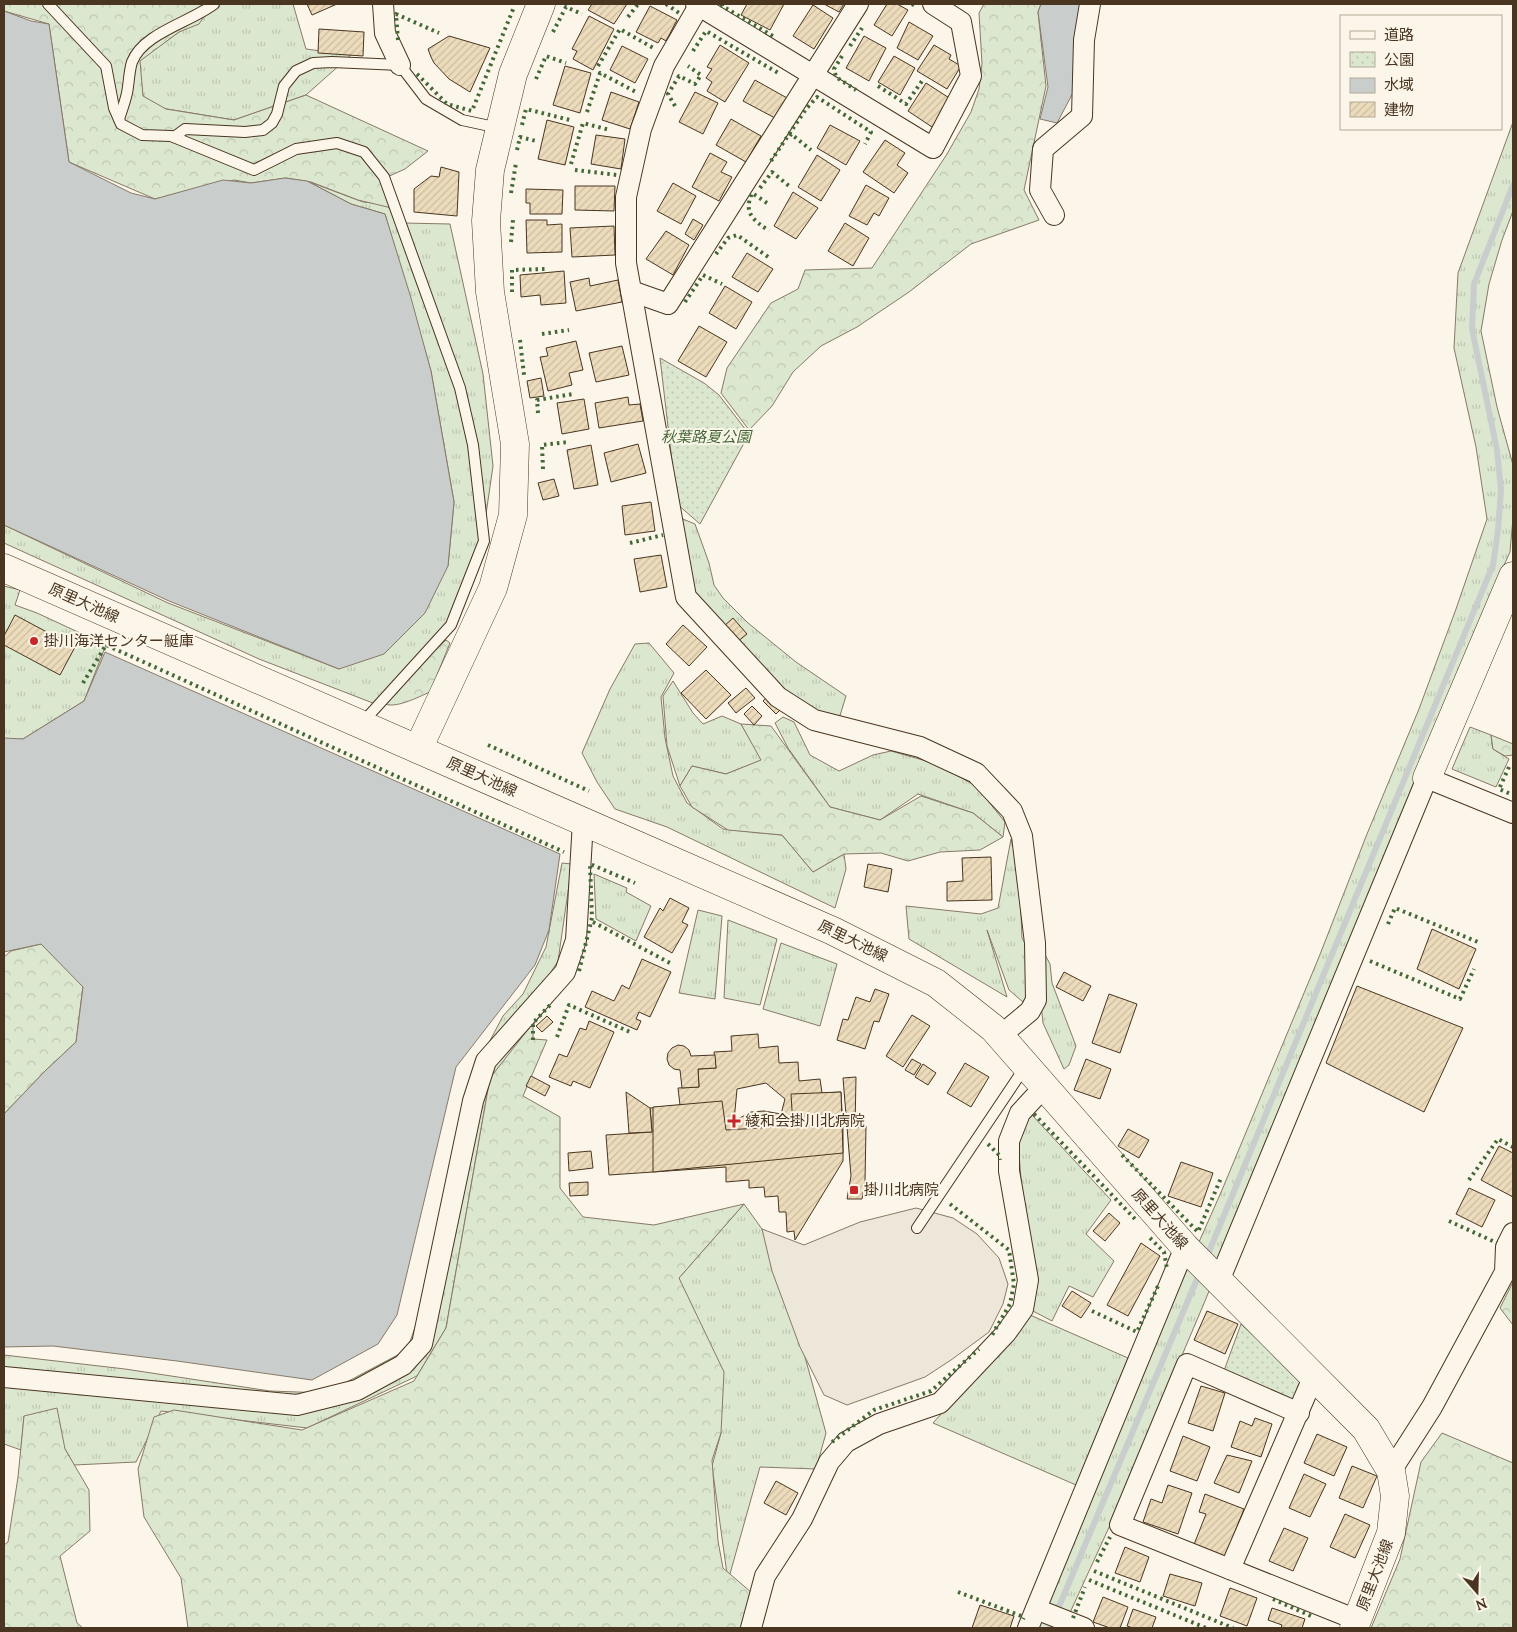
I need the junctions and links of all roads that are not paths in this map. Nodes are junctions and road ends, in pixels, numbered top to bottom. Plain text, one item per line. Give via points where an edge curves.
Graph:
1 (48, 4) edge
2 (214, 4) edge
3 (383, 4) edge
4 (541, 4) edge
5 (698, 4) edge
6 (858, 4) edge
7 (934, 4) edge
8 (1090, 4) edge
9 (400, 65) junction
10 (813, 76) junction
11 (119, 119) junction
12 (500, 129) junction
13 (174, 137) junction
14 (1054, 215) dead end
15 (631, 291) junction
16 (4, 568) edge
17 (1513, 576) edge
18 (361, 724) junction
19 (418, 749) junction
20 (1427, 778) junction
21 (1513, 813) edge
22 (583, 821) junction
23 (1000, 1036) junction
24 (1025, 1066) junction
25 (1044, 1087) junction
26 (916, 1228) dead end
27 (1513, 1233) edge
28 (1187, 1249) junction
29 (1215, 1278) junction
30 (4, 1377) edge
31 (1315, 1378) junction
32 (1299, 1414) junction
33 (1391, 1471) junction
34 (1230, 1569) junction
35 (1037, 1609) junction
36 (1355, 1624) edge
37 (751, 1628) edge
38 (1028, 1628) edge
39 (1084, 1628) edge

1 - 11 lane via 106,66
2 - 11 lane via 159,34 139,50 132,62
3 - 9 street via 385,33
4 - 12 main road via 513,74
5 - 10 street
5 - 15 street via 664,66 641,129 626,197 626,263
6 - 10 street
7 - 10 street via 961,22 971,76 932,148
8 - 14 street via 1084,40 1082,116 1043,149 1040,190
9 - 12 lane via 426,99 462,120
9 - 13 lane via 313,63 296,72 284,86 278,114 263,130 185,129
10 - 15 street via 668,304
11 - 13 lane via 121,124 142,135
12 - 19 main road via 490,170 486,221 490,292 515,444 513,515 493,588
13 - 18 lane via 254,170 296,149 337,143 364,152 384,178 460,388 473,445 484,541 451,625
15 - 23 street via 686,597 778,697 814,720 920,747 976,773 1012,810 1022,836 1032,914 1036,1000 1030,1010
16 - 18 main road, 原里大池線
17 - 20 main road
18 - 19 main road, 原里大池線
19 - 22 main road, 原里大池線
20 - 21 street
20 - 29 street
22 - 23 main road, 原里大池線 via 833,931 928,979
22 - 30 street via 576,940 565,972 486,1061 473,1101 422,1344 402,1365 357,1390 297,1405
23 - 24 main road, 原里大池線
24 - 25 main road, 原里大池線
24 - 26 lane
25 - 28 main road, 原里大池線
25 - 37 street via 1020,1113 1009,1141 1009,1171 1028,1280 1023,1309 1006,1333 940,1403 879,1424 846,1442 829,1462 802,1518 765,1576
27 - 33 street via 1506,1247 1505,1272 1432,1407
28 - 29 main road, 原里大池線
28 - 35 street
29 - 31 main road, 原里大池線
31 - 32 street
31 - 33 main road, 原里大池線 via 1366,1429
32 - 34 street
32 - 34 street via 1186,1364 1120,1525
33 - 36 main road, 原里大池線 via 1395,1496 1391,1533
34 - 36 street
35 - 38 street
35 - 39 street

